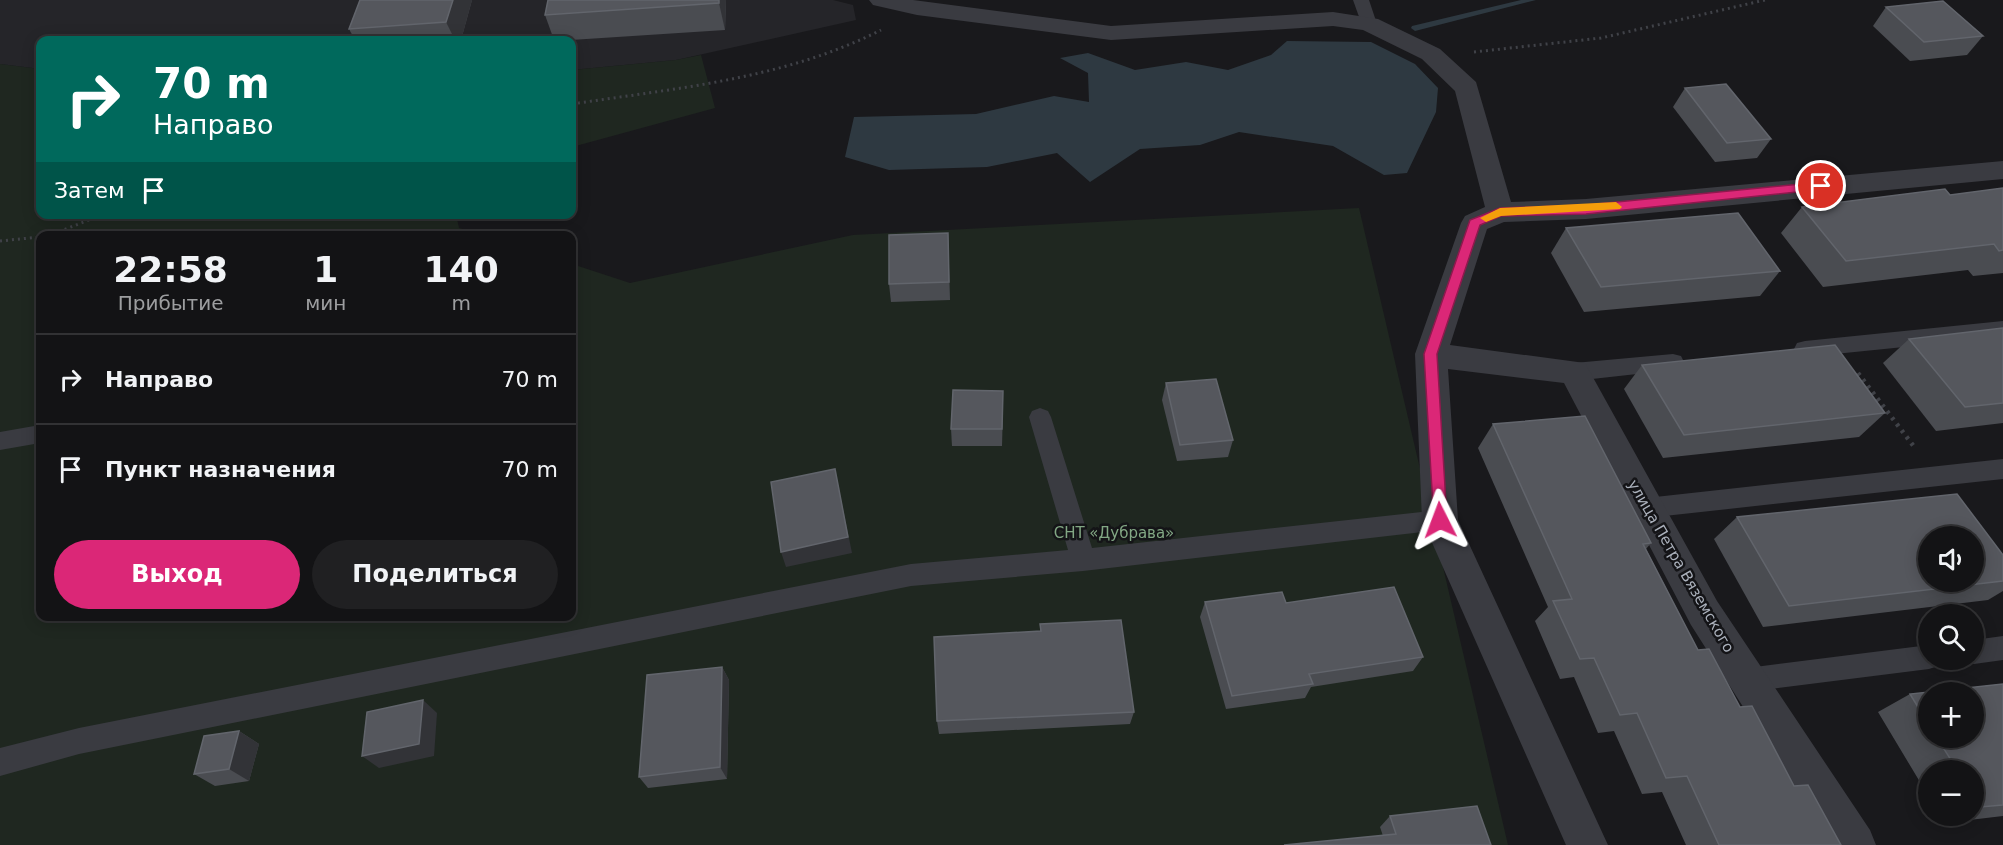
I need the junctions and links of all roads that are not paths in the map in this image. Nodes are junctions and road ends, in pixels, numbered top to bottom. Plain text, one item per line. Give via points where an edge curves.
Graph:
1 (881, 0) edge
2 (1365, 12) edge
3 (2003, 170) edge
4 (1500, 212) junction
5 (2003, 329) edge
6 (1789, 350) edge
7 (1431, 354) junction
8 (1694, 360) edge
9 (1574, 372) junction
10 (1040, 417) dead end
11 (36, 435) edge
12 (0, 441) edge
13 (2003, 469) edge
14 (1646, 508) junction
15 (1440, 520) junction
16 (1083, 560) junction
17 (2003, 648) edge
18 (1984, 651) edge
19 (1918, 658) edge
20 (1747, 680) junction
21 (0, 762) edge
22 (1587, 845) edge
23 (1855, 845) edge

1 - 2 street via 1111,33 1333,20
2 - 4 street via 1431,54 1467,88
3 - 4 street via 1586,210
4 - 7 street via 1475,222
5 - 6 lane
7 - 9 street
7 - 15 street
8 - 9 lane
9 - 14 street, улица Петра Вяземского
10 - 16 lane
11 - 12 lane
13 - 14 lane
14 - 20 street, улица Петра Вяземского via 1704,613
15 - 16 lane
15 - 22 street
16 - 21 lane via 911,575 91,738
17 - 18 lane
19 - 20 lane
20 - 23 street, улица Петра Вяземского

